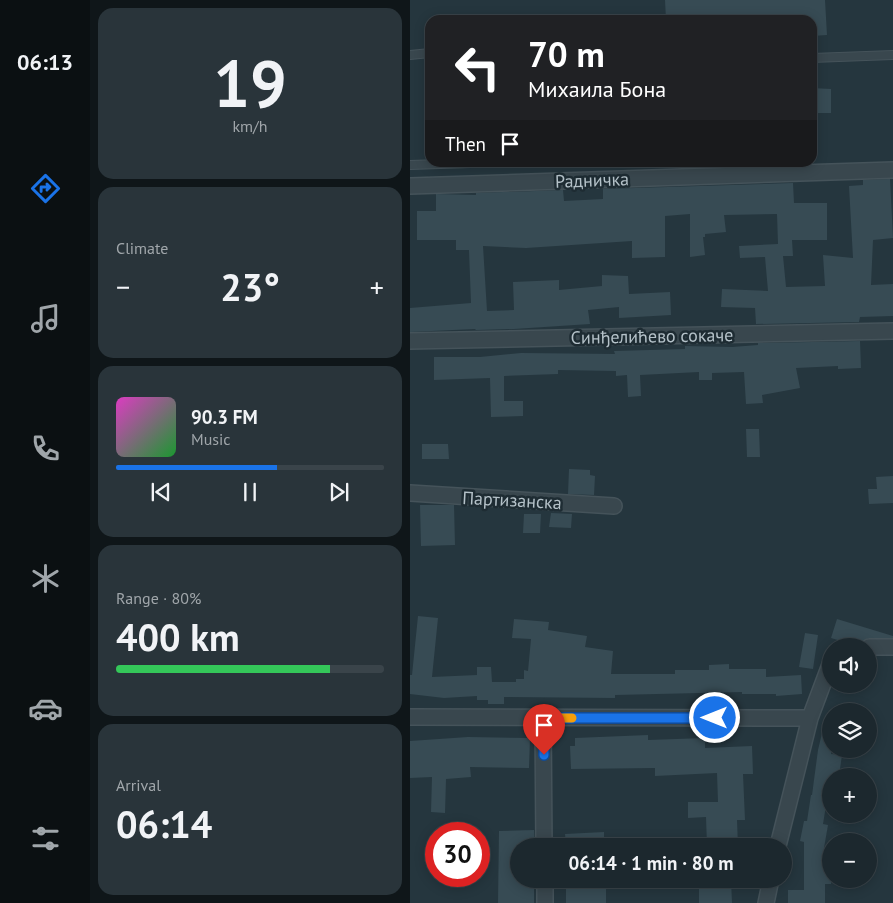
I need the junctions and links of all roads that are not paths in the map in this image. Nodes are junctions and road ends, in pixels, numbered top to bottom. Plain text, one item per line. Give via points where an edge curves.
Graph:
1 (425, 54) edge
2 (410, 55) edge
3 (893, 55) edge
4 (817, 58) edge
5 (410, 165) edge
6 (425, 165) edge
7 (893, 170) edge
8 (410, 186) edge
9 (893, 331) edge
10 (410, 341) edge
11 (410, 493) edge
12 (614, 506) dead end
13 (877, 647) edge
14 (893, 647) edge
15 (822, 686) edge
16 (410, 717) edge
17 (544, 718) junction
18 (810, 718) junction
19 (544, 838) edge
20 (780, 838) edge
21 (545, 888) edge
22 (769, 888) edge
23 (545, 903) edge
24 (766, 903) edge

1 - 2 lane
3 - 4 lane
5 - 6 lane
7 - 8 street, Радничка
9 - 10 street, Синђелићево сокаче
11 - 12 street, Партизанска
13 - 14 street
15 - 18 street
16 - 17 street
17 - 18 street
17 - 19 street
18 - 20 street
21 - 23 street
22 - 24 street

